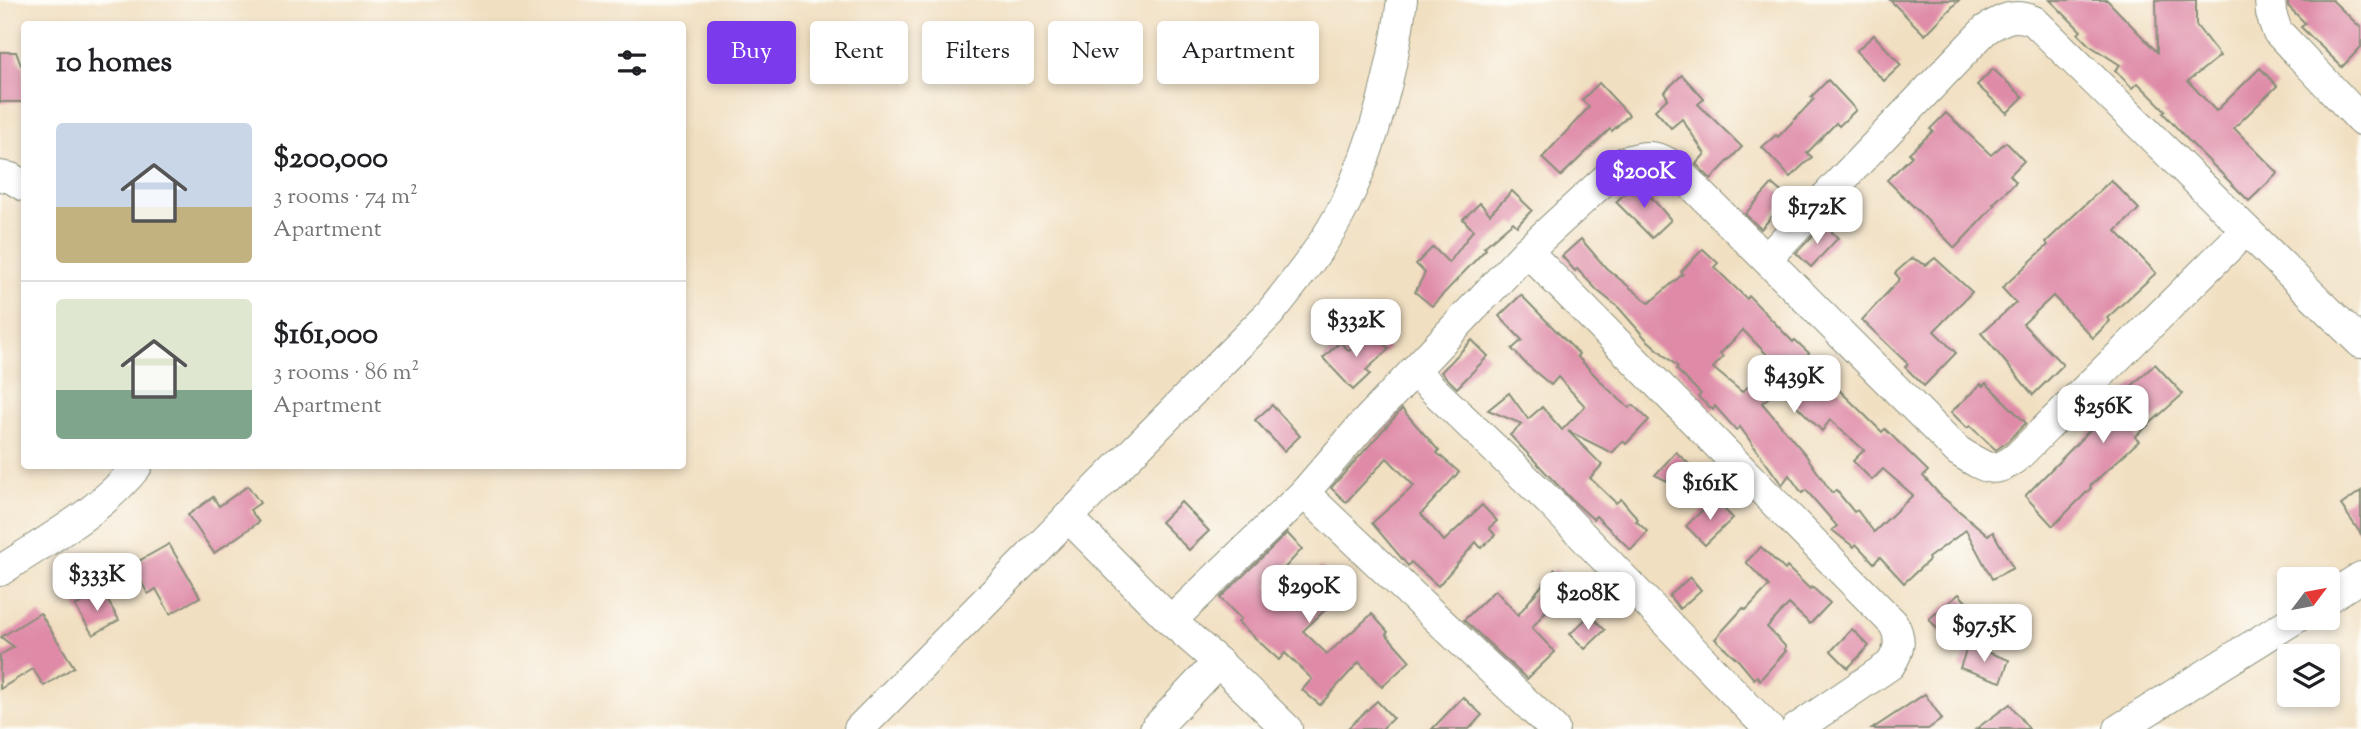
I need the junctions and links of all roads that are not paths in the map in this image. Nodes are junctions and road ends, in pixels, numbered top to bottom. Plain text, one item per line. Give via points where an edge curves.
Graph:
1 (1402, 0) edge
2 (2270, 0) edge
3 (2361, 120) edge
4 (0, 176) edge
5 (21, 184) edge
6 (2246, 230) junction
7 (1527, 251) junction
8 (1767, 258) junction
9 (2361, 343) edge
10 (1414, 371) junction
11 (134, 469) edge
12 (1304, 493) junction
13 (1068, 517) junction
14 (0, 571) edge
15 (2361, 577) edge
16 (2340, 590) edge
17 (1171, 621) junction
18 (2278, 630) edge
19 (1218, 662) junction
20 (859, 729) edge
21 (1155, 729) edge
22 (1287, 729) edge
23 (1554, 729) edge
24 (1769, 729) edge
25 (1796, 729) edge
26 (2119, 729) edge

1 - 13 street via 1383,100 1368,147 1345,203 1303,271 1270,313
2 - 3 street via 2277,31
4 - 5 street
6 - 8 street via 2019,455 1998,469 1980,465 1958,451
6 - 8 street via 2034,21 2010,16 1985,30
6 - 9 street
7 - 8 street via 1624,162 1651,156 1674,167
7 - 10 street
7 - 25 street via 1893,623 1900,642 1890,665
10 - 12 street
10 - 24 street via 1549,501
11 - 14 street via 101,505
12 - 17 street
12 - 23 street
13 - 17 street
13 - 20 street
15 - 16 street
17 - 19 street
18 - 26 street
19 - 21 street
19 - 22 street

